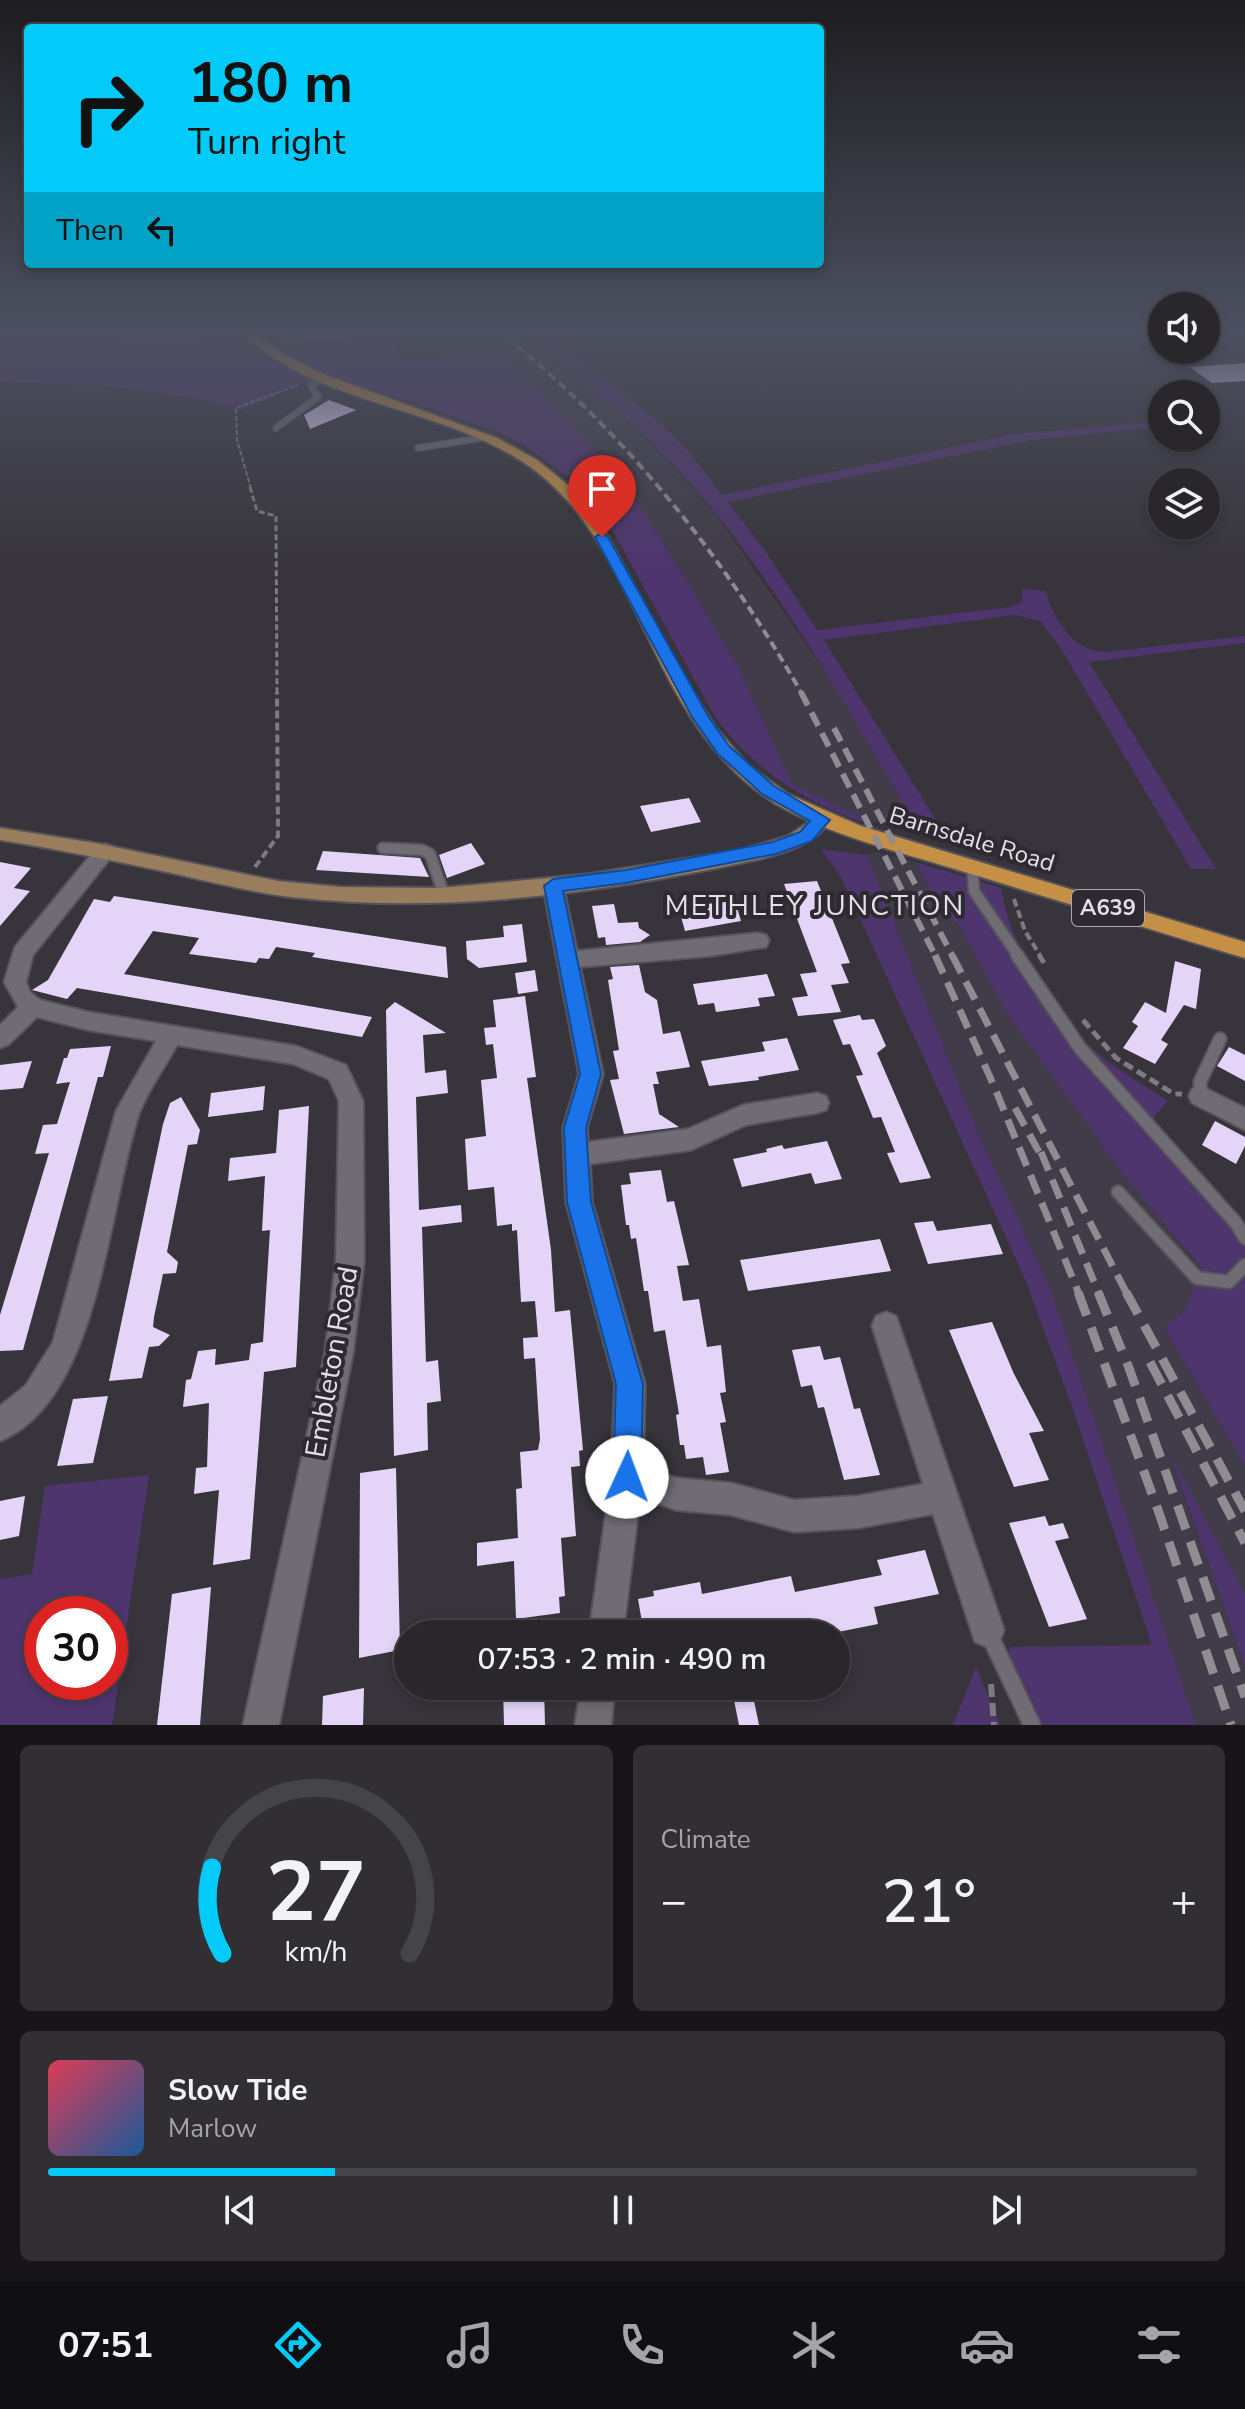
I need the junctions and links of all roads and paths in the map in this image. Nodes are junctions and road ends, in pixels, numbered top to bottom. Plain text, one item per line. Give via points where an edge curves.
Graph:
1 (236, 408) edge
2 (302, 408) edge
3 (408, 408) edge
4 (276, 428) dead end
5 (487, 437) junction
6 (418, 448) dead end
7 (821, 820) junction
8 (0, 834) edge
9 (383, 848) dead end
10 (105, 851) junction
11 (972, 865) junction
12 (1009, 877) junction
13 (244, 881) junction
14 (553, 886) junction
15 (444, 895) junction
16 (758, 941) dead end
17 (1245, 950) edge
18 (566, 960) junction
19 (1047, 967) dead end
20 (33, 1007) junction
21 (1082, 1019) dead end
22 (171, 1035) junction
23 (0, 1039) edge
24 (1220, 1039) dead end
25 (1201, 1096) junction
26 (817, 1103) dead end
27 (1245, 1120) edge
28 (575, 1155) junction
29 (1118, 1192) dead end
30 (1245, 1238) edge
31 (1245, 1265) edge
32 (886, 1326) dead end
33 (0, 1426) edge
34 (627, 1477) junction
35 (941, 1497) junction
36 (608, 1620) edge
37 (987, 1630) joint
38 (596, 1700) edge
39 (261, 1725) edge
40 (593, 1725) edge
41 (1032, 1725) edge

1 - 13 path via 237,440 257,511 276,516 278,836
2 - 4 lane
3 - 5 main road, A639
5 - 6 lane
5 - 7 main road, A639 via 524,456 583,508 700,717 724,750 768,790
7 - 11 main road, Barnsdale Road / A639
7 - 14 main road via 806,837 776,848
8 - 10 main road
9 - 15 lane via 430,854
10 - 13 main road
10 - 20 street via 23,953 15,982
11 - 12 main road, Barnsdale Road / A639
11 - 30 lane via 974,891 1080,1048
12 - 17 main road, Barnsdale Road / A639
12 - 19 path via 1025,931
13 - 15 main road via 337,895
14 - 15 main road
14 - 18 street
16 - 18 street
18 - 28 street via 591,1074 575,1128
20 - 22 street, Embleton Road
20 - 23 street
21 - 25 path via 1116,1058 1138,1073 1174,1094
22 - 33 street via 128,1111 66,1348 36,1395
22 - 39 street, Embleton Road via 296,1055 338,1072 351,1101 350,1261 339,1353
24 - 25 lane via 1200,1082
25 - 27 street
26 - 28 street via 743,1115 691,1139
28 - 34 street via 579,1202 630,1384
29 - 31 lane via 1197,1278 1229,1282
32 - 35 street
34 - 35 street via 676,1494 731,1499 794,1516 858,1512
34 - 36 street
35 - 37 street
37 - 41 lane
38 - 40 street

